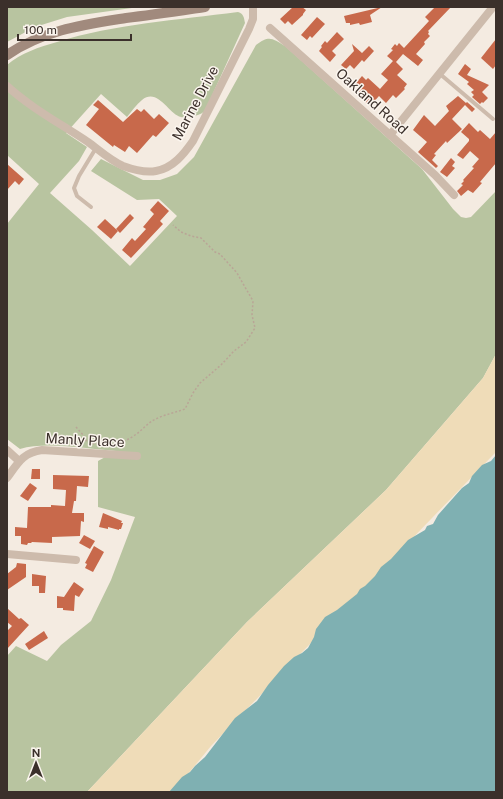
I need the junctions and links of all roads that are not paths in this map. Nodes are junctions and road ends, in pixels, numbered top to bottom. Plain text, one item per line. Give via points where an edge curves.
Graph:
1 (205, 7) edge
2 (253, 7) edge
3 (493, 7) edge
4 (270, 28) dead end
5 (7, 55) edge
6 (440, 74) junction
7 (7, 86) edge
8 (493, 119) dead end
9 (390, 135) junction
10 (96, 148) junction
11 (454, 194) dead end
12 (92, 206) dead end
13 (7, 450) edge
14 (137, 456) dead end
15 (19, 461) junction
16 (7, 478) edge
17 (7, 554) edge
18 (76, 560) dead end

1 - 5 street via 99,22 62,30 36,39
2 - 10 street, Marine Drive via 250,30 193,141 181,157 163,169 140,171 121,165
3 - 6 street
4 - 9 street, Oakland Road
6 - 8 lane
6 - 9 street
7 - 10 street, Marine Drive via 29,104
9 - 11 street, Oakland Road
10 - 12 lane via 74,186 76,194
13 - 15 street
14 - 15 street, Manly Place via 42,450 32,452
15 - 16 street
17 - 18 street

